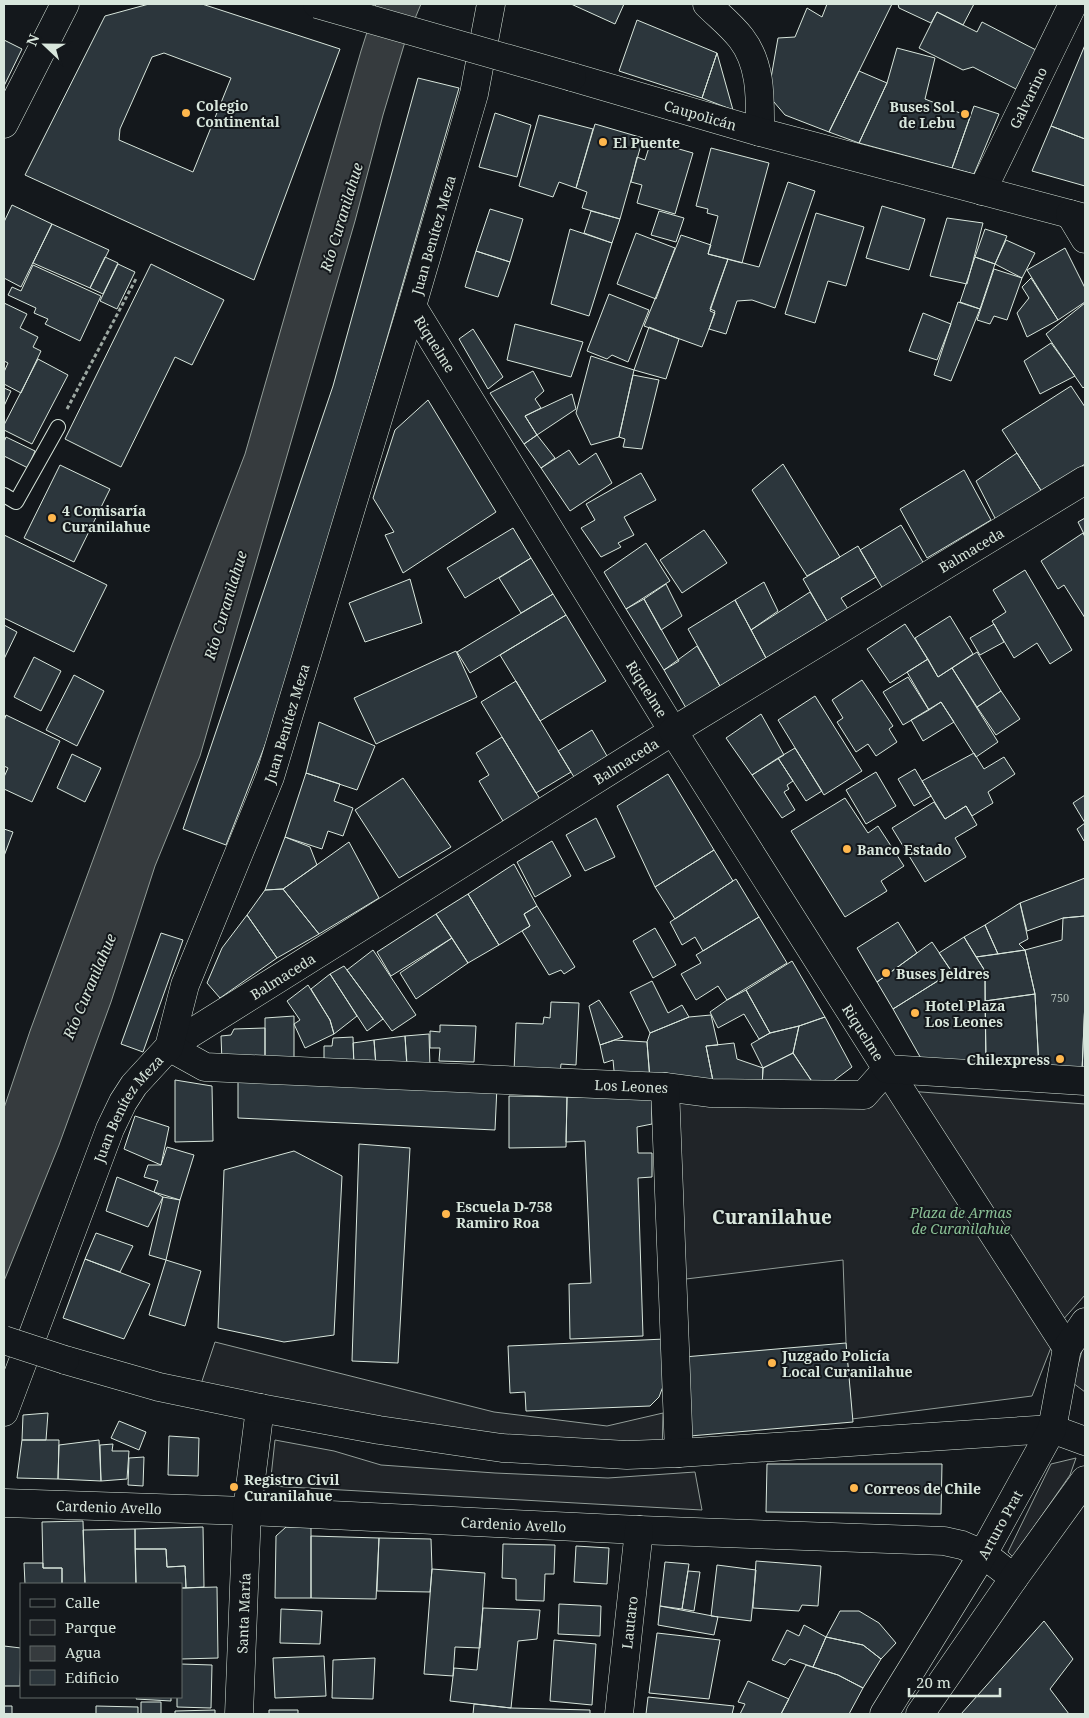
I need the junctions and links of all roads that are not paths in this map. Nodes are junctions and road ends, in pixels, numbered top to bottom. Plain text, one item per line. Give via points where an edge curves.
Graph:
1 (65, 4) edge
2 (318, 4) edge
3 (491, 4) edge
4 (708, 4) edge
5 (1073, 4) edge
6 (4, 124) edge
7 (760, 132) junction
8 (982, 191) junction
9 (1077, 216) edge
10 (1085, 239) edge
11 (412, 306) junction
12 (58, 427) road end
13 (1085, 480) edge
14 (4, 496) edge
15 (673, 731) junction
16 (169, 1047) junction
17 (886, 1069) junction
18 (1085, 1081) edge
19 (665, 1087) junction
20 (1085, 1322) edge
21 (4, 1340) edge
22 (1067, 1348) junction
23 (260, 1408) junction
24 (4, 1412) edge
25 (1052, 1429) junction
26 (1085, 1441) edge
27 (679, 1453) junction
28 (1085, 1480) edge
29 (4, 1503) edge
30 (247, 1510) junction
31 (639, 1530) junction
32 (984, 1554) junction
33 (1014, 1578) junction
34 (239, 1714) edge
35 (618, 1714) edge
36 (884, 1714) edge
37 (920, 1714) edge

1 - 6 street
2 - 7 street, Caupolicán, bridge
3 - 11 street, Juan Benítez Meza via 474,94
4 - 7 street via 741,38 753,60 760,88
5 - 8 street, Galvarino
7 - 8 street, Caupolicán
8 - 9 street, Caupolicán
9 - 10 street
11 - 15 street, Riquelme
11 - 16 street, Juan Benítez Meza via 270,777 185,985
12 - 14 lane via 16,502
13 - 15 street, Balmaceda
15 - 16 street, Balmaceda
15 - 17 street, Riquelme
16 - 19 street, Los Leones via 205,1067
16 - 24 street, Juan Benítez Meza via 134,1085 110,1129
17 - 18 street
17 - 19 street, Los Leones via 864,1095 711,1093
17 - 22 street, Riquelme
19 - 27 street
20 - 22 street, Arturo Prat
21 - 23 street, bridge via 159,1387
22 - 25 street, Arturo Prat
23 - 27 street via 502,1448 627,1455
23 - 30 street, Santa María
25 - 26 street
25 - 27 street
25 - 32 street, Arturo Prat
28 - 33 street
29 - 30 street, Cardenio Avello
30 - 31 street, Cardenio Avello
30 - 34 street, Santa María
31 - 32 street, Cardenio Avello via 944,1540
31 - 35 street, Lautaro
32 - 33 street, Cardenio Avello
32 - 36 street, Arturo Prat
33 - 37 street

